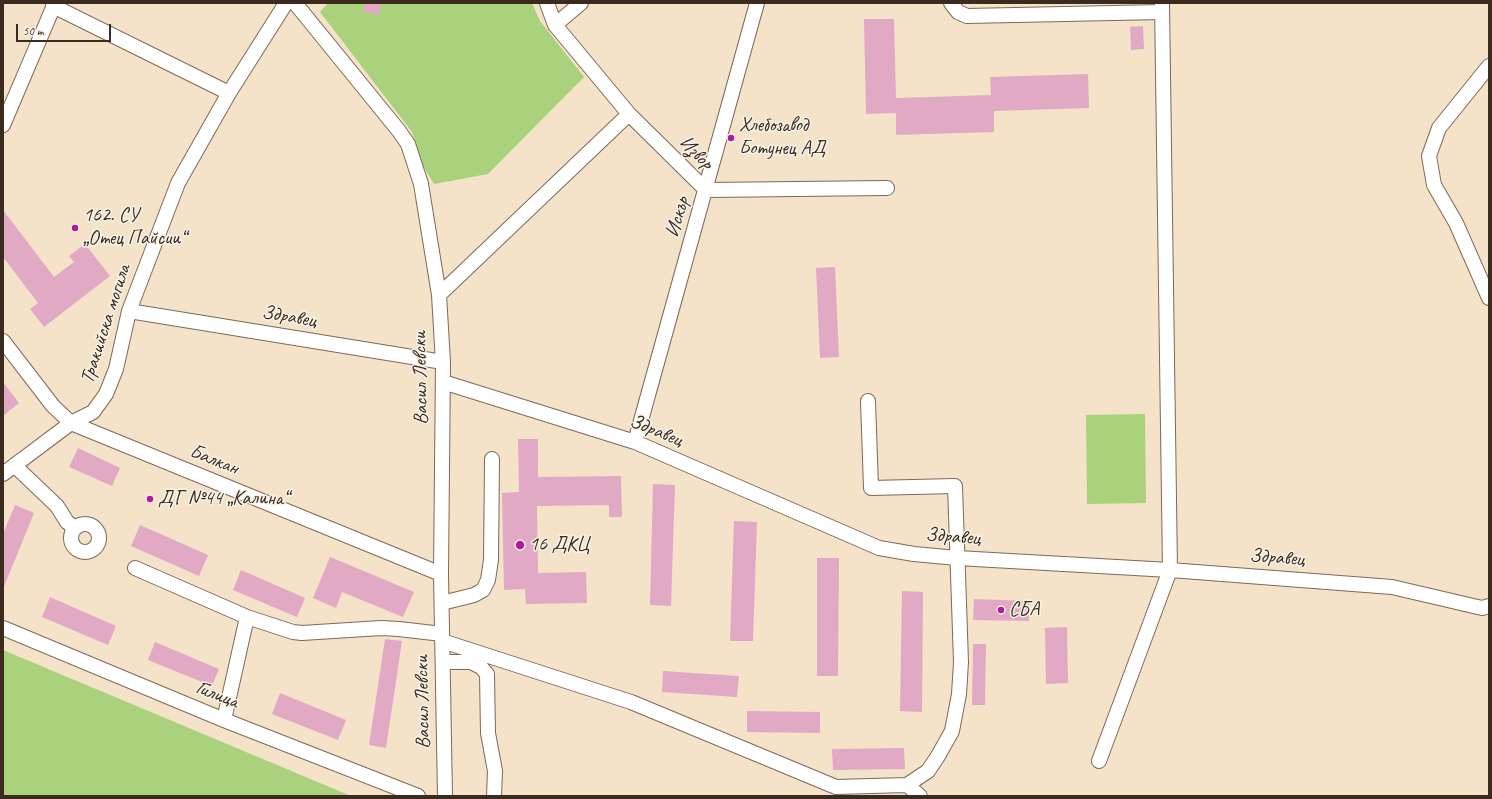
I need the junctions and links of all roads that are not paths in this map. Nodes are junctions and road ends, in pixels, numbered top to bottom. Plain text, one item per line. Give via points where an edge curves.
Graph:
1 (286, 3) edge
2 (295, 3) edge
3 (547, 3) edge
4 (581, 3) edge
5 (758, 3) edge
6 (951, 3) edge
7 (54, 5) edge
8 (1162, 8) edge
9 (556, 25) junction
10 (1489, 66) edge
11 (229, 93) junction
12 (629, 114) junction
13 (3, 125) edge
14 (887, 188) dead end
15 (706, 190) junction
16 (439, 295) junction
17 (1489, 298) edge
18 (129, 311) junction
19 (5, 349) edge
20 (443, 362) junction
21 (443, 382) junction
22 (868, 401) dead end
23 (71, 423) junction
24 (635, 442) junction
25 (492, 459) dead end
26 (15, 466) junction
27 (3, 474) edge
28 (75, 528) dead end
29 (957, 558) junction
30 (135, 568) dead end
31 (1170, 570) junction
32 (441, 574) junction
33 (442, 603) junction
34 (1489, 606) edge
35 (247, 617) junction
36 (3, 628) edge
37 (442, 637) junction
38 (443, 662) junction
39 (224, 720) junction
40 (1099, 761) dead end
41 (907, 785) junction
42 (418, 796) edge
43 (445, 796) edge
44 (494, 796) edge
45 (920, 796) edge

1 - 11 street, Тракийска могила
2 - 16 street, Васил Левски via 408,144 421,184
3 - 9 street, Извор
4 - 9 street
5 - 15 street, Искър
6 - 8 street via 958,12 967,16
7 - 11 street
7 - 13 street
8 - 31 street
9 - 12 street, Извор
10 - 17 street via 1439,128 1429,156 1434,185 1456,223
11 - 18 street, Тракийска могила via 178,183
12 - 15 street, Извор
12 - 16 street
14 - 15 street, Извор
15 - 24 street, Искър
16 - 20 street, Васил Левски
18 - 20 street, Здравец
18 - 23 street, Тракийска могила via 116,369 106,394 93,412
19 - 23 street, Балкан via 53,406
20 - 21 street, Васил Левски
21 - 24 street, Здравец
21 - 32 street, Васил Левски
22 - 29 street via 871,488 955,486
23 - 26 street, Тракийска могила
23 - 32 street, Балкан
24 - 29 street, Здравец via 879,548
25 - 33 street via 491,560 488,580 483,590 474,595
26 - 27 street, Тракийска могила
26 - 28 street via 57,506 67,522
29 - 31 street, Здравец
29 - 41 street via 961,662 959,694 952,731 928,771
30 - 35 street
31 - 34 street, Здравец via 1392,587 1482,608
31 - 40 street
32 - 33 street, Васил Левски
33 - 37 street, Васил Левски
35 - 37 street via 302,633 381,628
35 - 39 street
36 - 39 street, Гилица
37 - 38 street, Васил Левски
37 - 41 street via 631,702 836,787
38 - 43 street, Васил Левски
38 - 44 street via 471,662 487,674 488,733 495,770
39 - 42 street, Гилица
41 - 45 street

